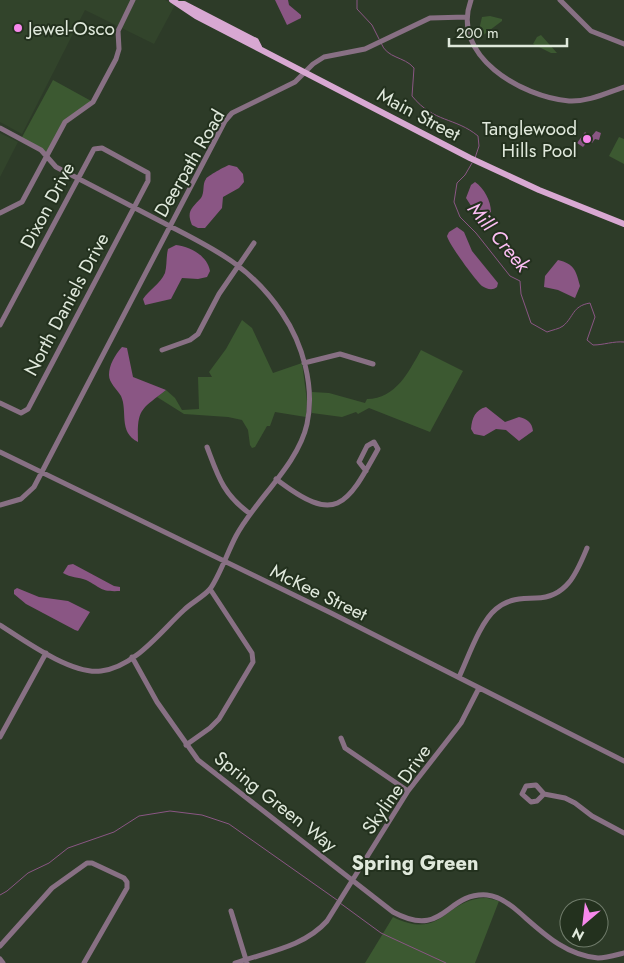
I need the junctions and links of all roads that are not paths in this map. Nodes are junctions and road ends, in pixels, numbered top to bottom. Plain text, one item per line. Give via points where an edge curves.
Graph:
1 (133, 0) edge
2 (172, 0) edge
3 (471, 0) edge
4 (560, 0) edge
5 (466, 17) junction
6 (624, 44) edge
7 (306, 71) junction
8 (624, 87) edge
9 (0, 128) edge
10 (46, 157) junction
11 (78, 178) junction
12 (148, 181) joint
13 (134, 208) junction
14 (0, 213) edge
15 (624, 224) edge
16 (170, 227) junction
17 (254, 243) dead end
18 (238, 266) junction
19 (0, 325) edge
20 (162, 350) dead end
21 (304, 362) junction
22 (373, 364) dead end
23 (0, 403) edge
24 (207, 447) dead end
25 (0, 452) edge
26 (366, 470) junction
27 (41, 472) junction
28 (276, 479) junction
29 (0, 505) edge
30 (249, 513) junction
31 (587, 548) dead end
32 (223, 562) junction
33 (210, 589) junction
34 (0, 625) edge
35 (46, 653) junction
36 (132, 657) junction
37 (459, 677) junction
38 (479, 688) junction
39 (0, 736) edge
40 (341, 738) dead end
41 (186, 745) junction
42 (624, 761) edge
43 (408, 792) junction
44 (544, 794) dead end
45 (624, 833) edge
46 (354, 881) junction
47 (231, 911) dead end
48 (0, 946) edge
49 (624, 953) edge
50 (0, 959) edge
51 (247, 961) edge
52 (3, 963) edge
53 (84, 963) edge
54 (235, 963) edge

1 - 10 street via 118,31 116,59 95,99 87,108 68,118
2 - 7 main road, Main Street via 196,16
3 - 5 street
4 - 6 street via 591,31
5 - 7 street, Deerpath Road via 430,18 356,53 324,57
5 - 8 street via 472,41 486,61 508,81 526,91 571,101 591,99
7 - 15 main road, Main Street via 470,158
7 - 16 street, Deerpath Road via 295,82 232,113 225,121
9 - 10 street via 35,146
10 - 11 street via 56,167
10 - 14 street via 22,202
11 - 12 street, Dixon Drive via 96,147 145,171 150,176
11 - 13 street
11 - 19 street, Dixon Drive
12 - 13 street, North Daniels Drive
13 - 16 street
13 - 23 street, North Daniels Drive via 24,412
16 - 18 street via 219,251
16 - 27 street, Deerpath Road
17 - 18 street
18 - 20 street via 198,334
18 - 21 street via 283,314
21 - 22 street via 340,354
21 - 28 street via 309,400 307,424 297,449
24 - 30 street via 227,494
25 - 27 street, McKee Street
26 - 26 street via 378,449 374,442 367,446 359,462
26 - 28 street via 347,498 326,505 315,505 302,499
27 - 29 street, Deerpath Road via 26,496
27 - 32 street, McKee Street
28 - 30 street
30 - 32 street
31 - 37 street via 575,576 563,590 541,598 506,602 492,613
32 - 33 street
32 - 37 street, McKee Street
33 - 36 street via 182,611 157,639
33 - 41 street via 252,653 253,662 219,719
34 - 35 street
35 - 36 street via 91,672 108,670
35 - 39 street
36 - 41 street, Spring Green Way
37 - 38 street, McKee Street
38 - 42 street, McKee Street
38 - 43 street, Skyline Drive via 461,723
40 - 43 street via 345,748
41 - 46 street, Spring Green Way via 207,768
43 - 46 street, Skyline Drive
44 - 45 street via 570,800
46 - 49 street, Spring Green Way via 408,920 439,918 470,897 487,895 512,906 553,942 572,952 598,958
46 - 51 street, Skyline Drive via 337,908 311,935
47 - 51 street
48 - 53 street via 52,888 87,863 92,863 124,878 127,888
50 - 52 street
51 - 54 street, Skyline Drive

